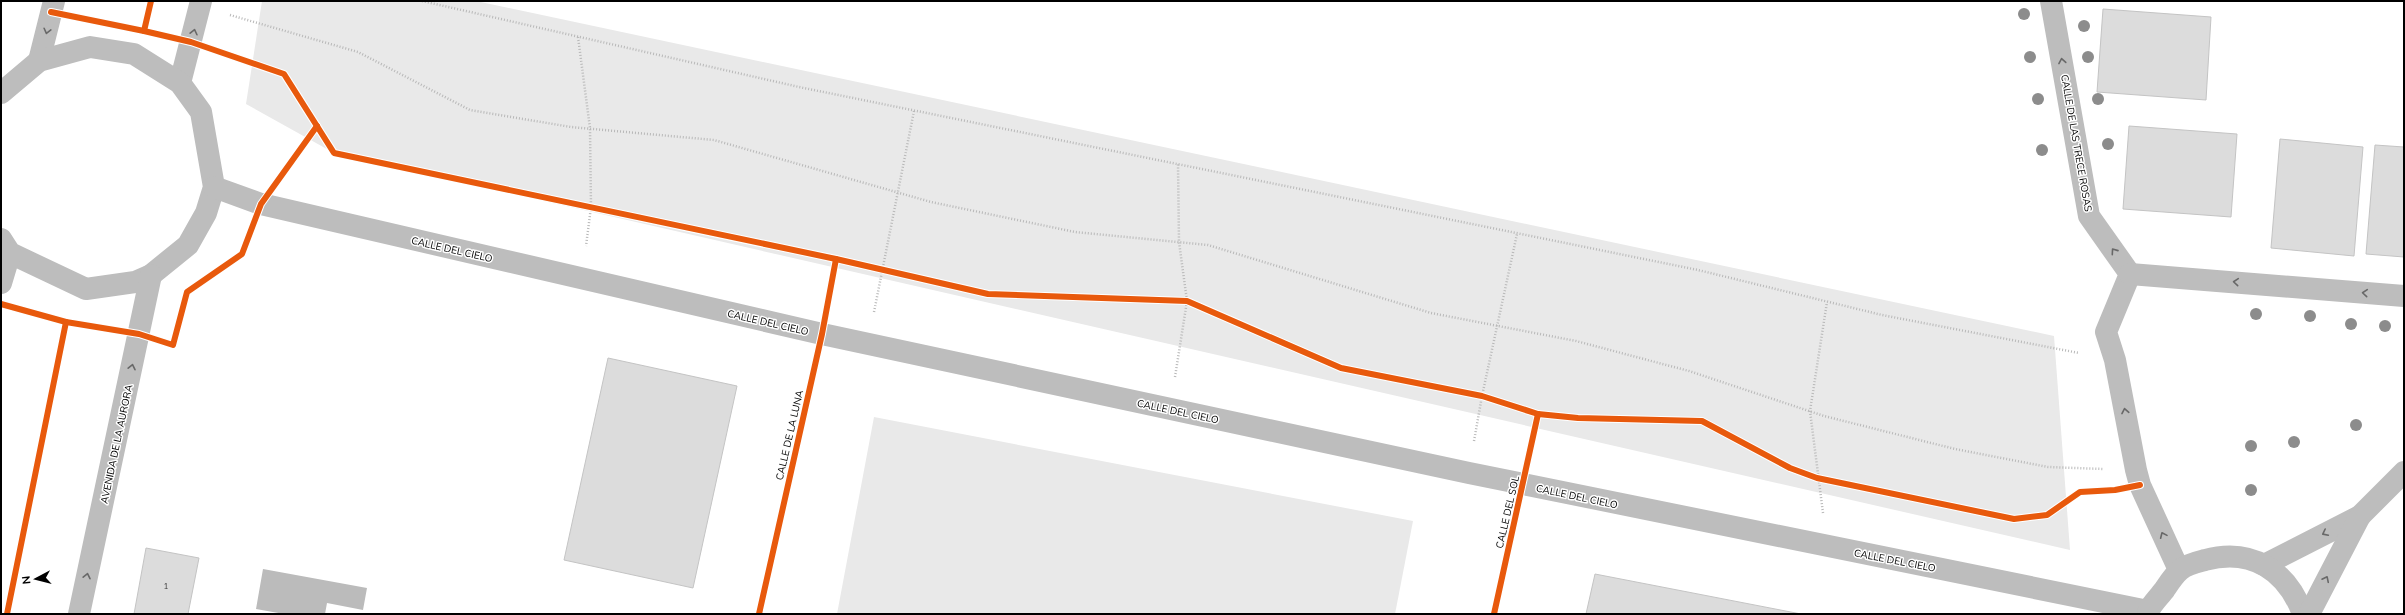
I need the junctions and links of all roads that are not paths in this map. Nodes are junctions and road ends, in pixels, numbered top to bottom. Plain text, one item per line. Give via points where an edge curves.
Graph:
1 (54, 1) edge
2 (2051, 1) edge
3 (200, 4) edge
4 (39, 61) junction
5 (180, 83) junction
6 (1, 93) edge
7 (214, 187) junction
8 (6, 246) edge
9 (2130, 274) junction
10 (151, 275) junction
11 (1, 283) edge
12 (2404, 296) edge
13 (2404, 472) edge
14 (2360, 516) junction
15 (2264, 565) junction
16 (2179, 570) junction
17 (2148, 613) edge
18 (79, 614) edge
19 (2303, 614) edge
20 (2309, 614) edge

1 -> 4 street
9 -> 2 street, CALLE DE LAS TRECE ROSAS via 2089,216
5 -> 3 street
4 - 5 street via 90,47 134,54
4 - 6 street
5 - 7 street via 201,112
7 - 10 street via 206,213 188,245
7 - 17 street, CALLE DEL CIELO via 261,204 867,344 1469,474
8 - 10 street via 86,288 135,282
8 - 11 street
12 -> 9 street
16 -> 9 street via 2140,484 2115,360 2106,332
18 -> 10 street, AVENIDA DE LA AURORA
13 - 14 street
14 -> 15 street
20 -> 14 street
15 - 16 street via 2240,557 2223,555 2187,565
15 - 19 street via 2284,580 2296,595
16 - 17 street

